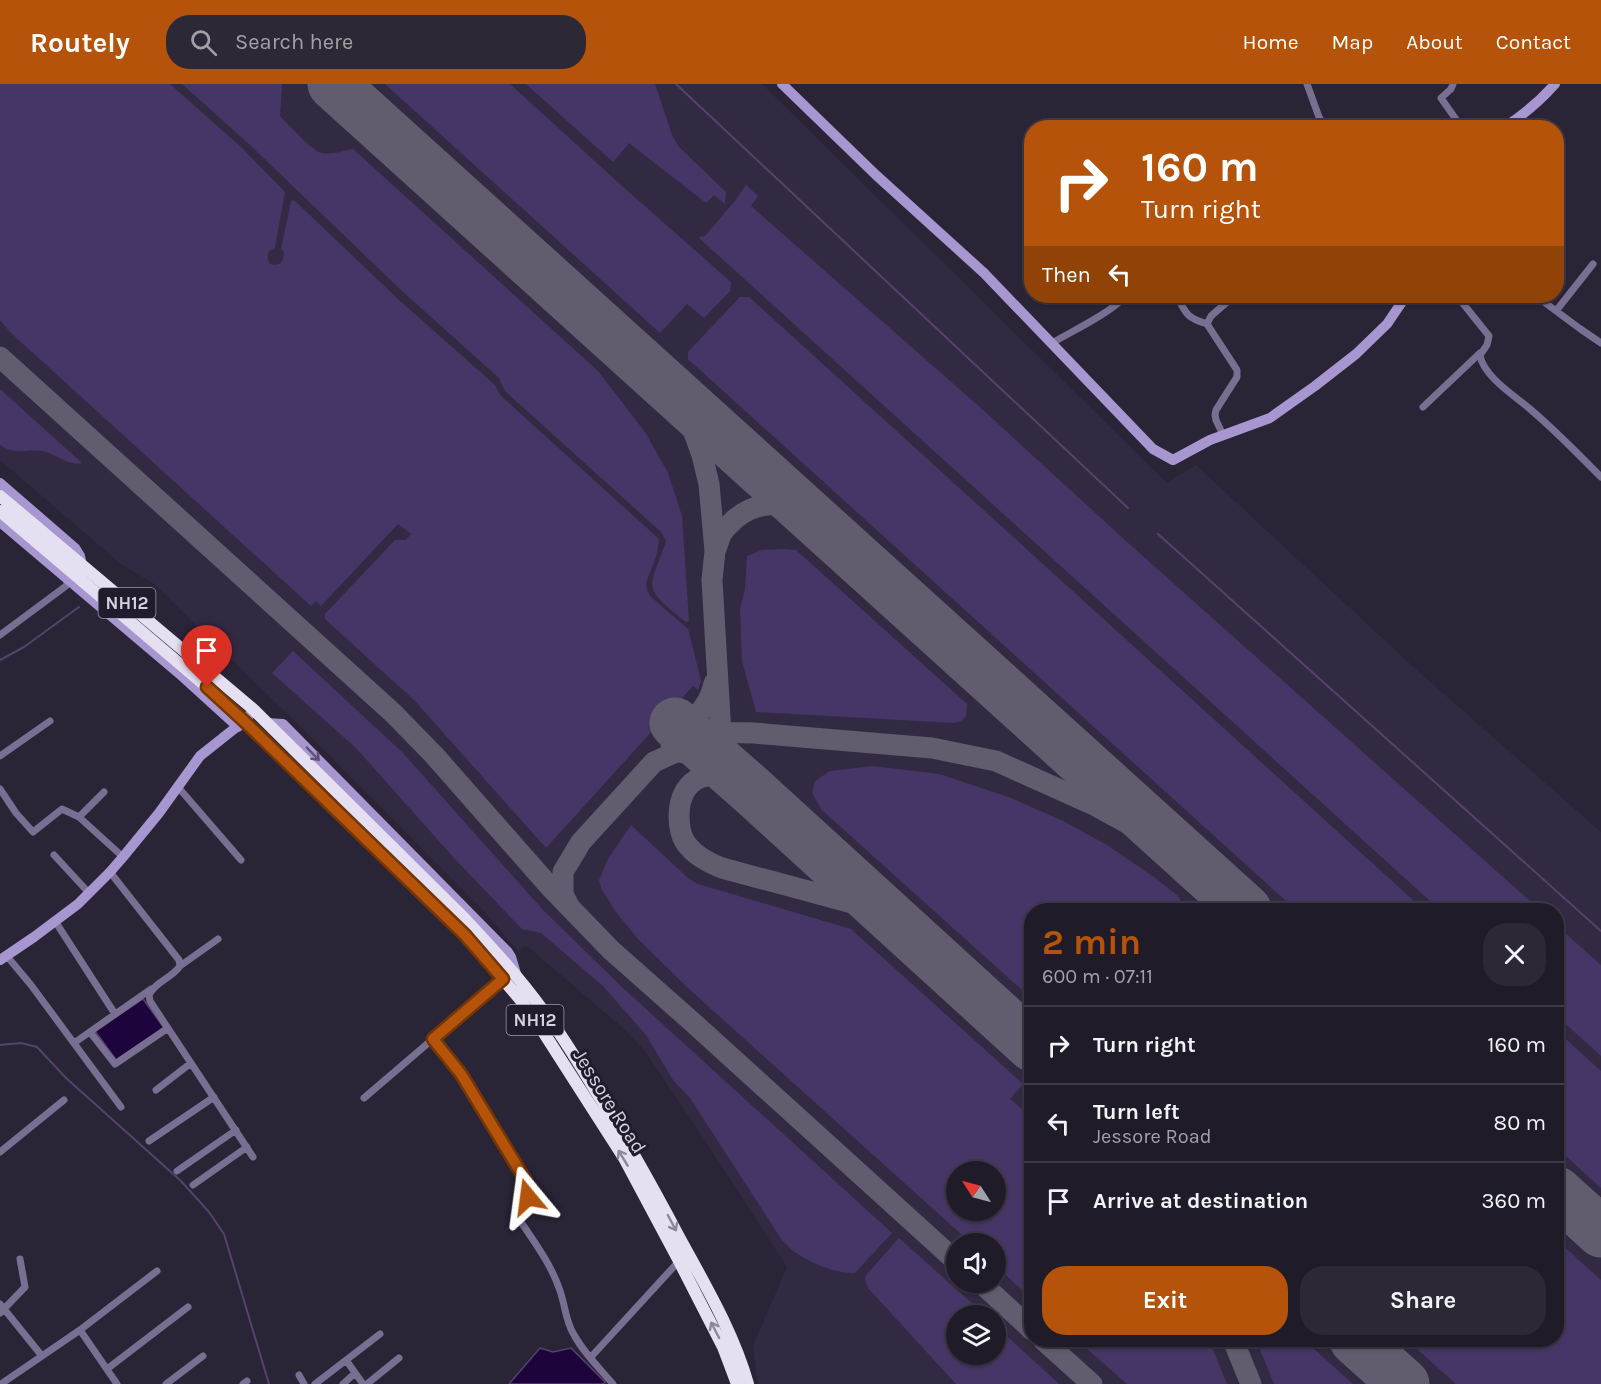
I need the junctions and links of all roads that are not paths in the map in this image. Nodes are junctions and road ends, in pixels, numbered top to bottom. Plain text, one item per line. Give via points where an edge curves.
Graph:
1 (782, 84) edge
2 (1307, 84) edge
3 (1453, 84) edge
4 (1555, 84) edge
5 (1320, 120) edge
6 (1456, 120) edge
7 (1514, 120) edge
8 (1593, 264) dead end
9 (1564, 301) edge
10 (1118, 303) edge
11 (1180, 303) edge
12 (1226, 303) edge
13 (1401, 303) edge
14 (1462, 303) edge
15 (1545, 303) edge
16 (1562, 303) edge
17 (1556, 311) junction
18 (1207, 324) junction
19 (1052, 343) junction
20 (1601, 343) edge
21 (1481, 353) junction
22 (1423, 407) dead end
23 (1223, 435) junction
24 (1601, 477) edge
25 (0, 483) edge
26 (0, 496) edge
27 (0, 511) edge
28 (0, 522) edge
29 (74, 573) junction
30 (0, 635) edge
31 (254, 710) junction
32 (50, 721) dead end
33 (241, 724) junction
34 (0, 756) edge
35 (178, 787) junction
36 (0, 789) edge
37 (104, 792) dead end
38 (79, 817) junction
39 (54, 855) dead end
40 (123, 857) junction
41 (241, 860) dead end
42 (110, 872) junction
43 (88, 893) junction
44 (55, 921) junction
45 (218, 939) dead end
46 (3, 958) edge
47 (180, 966) junction
48 (503, 979) junction
49 (152, 989) junction
50 (115, 1014) junction
51 (168, 1028) junction
52 (90, 1032) junction
53 (433, 1039) junction
54 (74, 1043) junction
55 (191, 1063) junction
56 (156, 1090) dead end
57 (214, 1097) junction
58 (364, 1098) dead end
59 (64, 1100) dead end
60 (121, 1107) dead end
61 (236, 1130) junction
62 (149, 1141) dead end
63 (247, 1147) junction
64 (0, 1152) edge
65 (253, 1156) dead end
66 (177, 1171) dead end
67 (193, 1185) dead end
68 (20, 1259) dead end
69 (680, 1261) junction
70 (157, 1271) dead end
71 (189, 1307) dead end
72 (1, 1309) edge
73 (80, 1330) junction
74 (380, 1334) dead end
75 (42, 1356) junction
76 (203, 1356) dead end
77 (591, 1357) junction
78 (399, 1358) dead end
79 (346, 1360) junction
80 (107, 1370) junction
81 (355, 1373) junction
82 (299, 1375) dead end
83 (113, 1383) edge
84 (1, 1384) edge
85 (166, 1384) edge
86 (304, 1384) edge
87 (315, 1384) edge
88 (343, 1384) edge
89 (365, 1384) edge
90 (613, 1384) edge
91 (737, 1384) edge
92 (748, 1384) edge

1 - 19 street via 984,273
2 - 5 street
3 - 6 street via 1441,98
4 - 7 street
8 - 9 street
10 - 19 street
11 - 18 street via 1189,317
12 - 18 street
13 - 23 street via 1387,324 1356,354 1315,386 1270,418
14 - 21 street via 1489,336
15 - 17 street
16 - 17 street
17 - 20 street
18 - 23 street via 1237,370 1237,377 1216,410
19 - 23 street via 1153,449 1173,460
21 - 22 street
21 - 24 street via 1483,365 1503,388
25 - 29 street via 75,548 81,556
26 - 29 highway, NH12
27 - 29 highway, Jessore Road / NH12
28 - 29 street
29 - 30 street via 66,586
29 - 31 highway, NH12
29 - 33 highway, Jessore Road / NH12 via 207,687
31 - 33 street
31 -> 92 highway, NH12 via 465,919 518,978 558,1031 658,1196 729,1332
32 - 34 street
33 - 35 street via 200,756
33 - 48 highway, Jessore Road / NH12 via 465,935
35 - 40 street
35 - 41 street
36 - 38 street via 33,832 62,809
37 - 38 street
38 - 40 street
39 - 43 street
40 - 42 street
42 - 43 street
42 - 47 street
43 - 44 street
44 - 46 street
44 - 50 street
45 - 47 street
46 - 54 street via 31,985
47 - 49 street
48 - 53 street
69 -> 48 highway, Jessore Road / NH12 via 624,1158 542,1030
49 - 50 street
49 - 51 street via 150,1001
50 - 52 street
51 - 52 street via 115,1064
51 - 55 street
52 - 54 street
53 - 58 street
53 - 77 street via 461,1074 526,1181 530,1190 517,1216 553,1274 572,1332
54 - 60 street
55 - 56 street
55 - 57 street
57 - 61 street
57 - 62 street
59 - 64 street
61 - 63 street
61 - 66 street
63 - 65 street
63 - 67 street
68 - 72 street via 25,1287
69 - 77 street
91 -> 69 highway, Jessore Road / NH12
70 - 73 street
71 - 80 street
72 - 75 street
73 - 75 street
73 - 80 street
74 - 79 street
75 - 84 street
76 - 85 street
77 - 90 street
78 - 89 street
79 - 81 street
79 - 87 street
80 - 83 street
81 - 88 street
81 - 89 street
82 - 86 street

